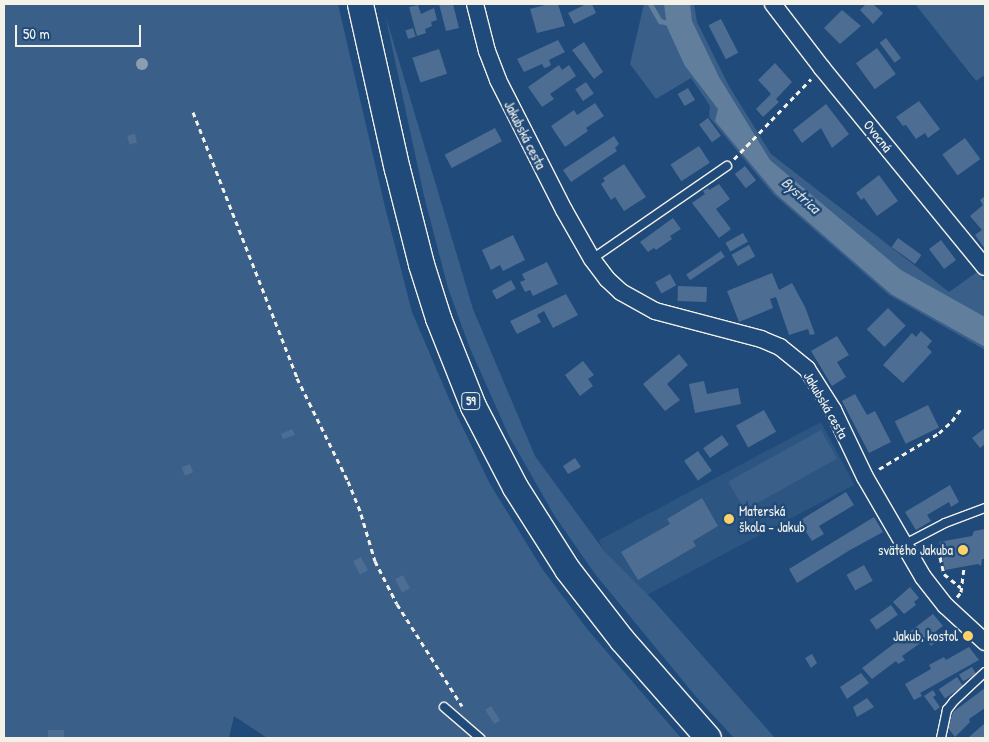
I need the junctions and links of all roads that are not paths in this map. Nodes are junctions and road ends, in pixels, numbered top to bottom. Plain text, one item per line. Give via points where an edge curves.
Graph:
1 (360, 4) edge
2 (474, 4) edge
3 (773, 4) edge
4 (727, 166) dead end
5 (592, 259) junction
6 (985, 266) edge
7 (985, 508) edge
8 (903, 545) junction
9 (985, 642) edge
10 (985, 672) edge
11 (444, 707) dead end
12 (479, 738) edge
13 (708, 738) edge
14 (941, 738) edge

1 - 13 main road, 59 via 421,264 438,318 473,406 515,487 567,569 622,640
2 - 5 street, Jakubská cesta via 498,80 524,135
3 - 6 street, Ovocná
4 - 5 lane
5 - 8 street, Jakubská cesta via 607,279 636,302 672,316 761,339 793,356 817,383
7 - 8 lane via 945,523
8 - 9 street, Jakubská cesta via 946,606
10 - 14 lane via 947,710
11 - 12 lane

